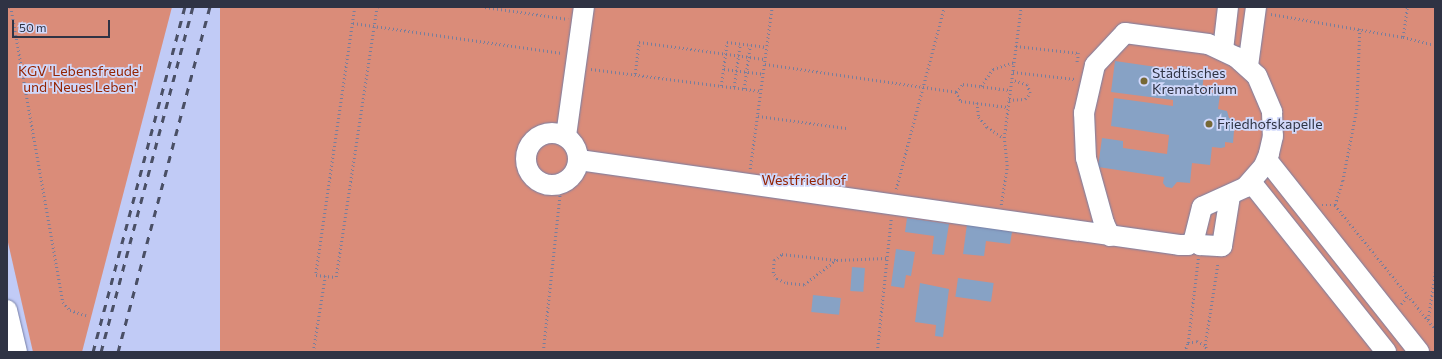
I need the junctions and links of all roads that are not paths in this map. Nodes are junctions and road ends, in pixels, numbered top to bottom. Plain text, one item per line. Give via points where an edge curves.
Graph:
1 (1228, 7) edge
2 (1256, 9) edge
3 (583, 14) edge
4 (1223, 50) junction
5 (1248, 66) junction
6 (566, 136) junction
7 (579, 160) junction
8 (1267, 160) junction
9 (1251, 182) junction
10 (1230, 196) junction
11 (1110, 236) junction
12 (1197, 243) junction
13 (7, 310) edge
14 (17, 352) edge
15 (1386, 352) edge
16 (1418, 352) edge

1 - 4 street
2 - 5 street
3 - 6 street
4 - 5 street
4 - 11 street via 1203,43 1130,32 1121,36 1097,62 1084,113 1086,154 1104,223
5 - 8 street via 1263,87 1272,112 1273,136
6 - 7 street via 573,143
6 - 7 street via 557,133 543,134 529,146 527,154 530,172 547,185 561,184 575,172
7 - 11 street
8 - 9 street
8 - 16 street
9 - 10 street
9 - 15 street
10 - 12 street via 1203,206
10 - 12 street via 1220,247
11 - 12 street via 1183,245
13 - 14 street

